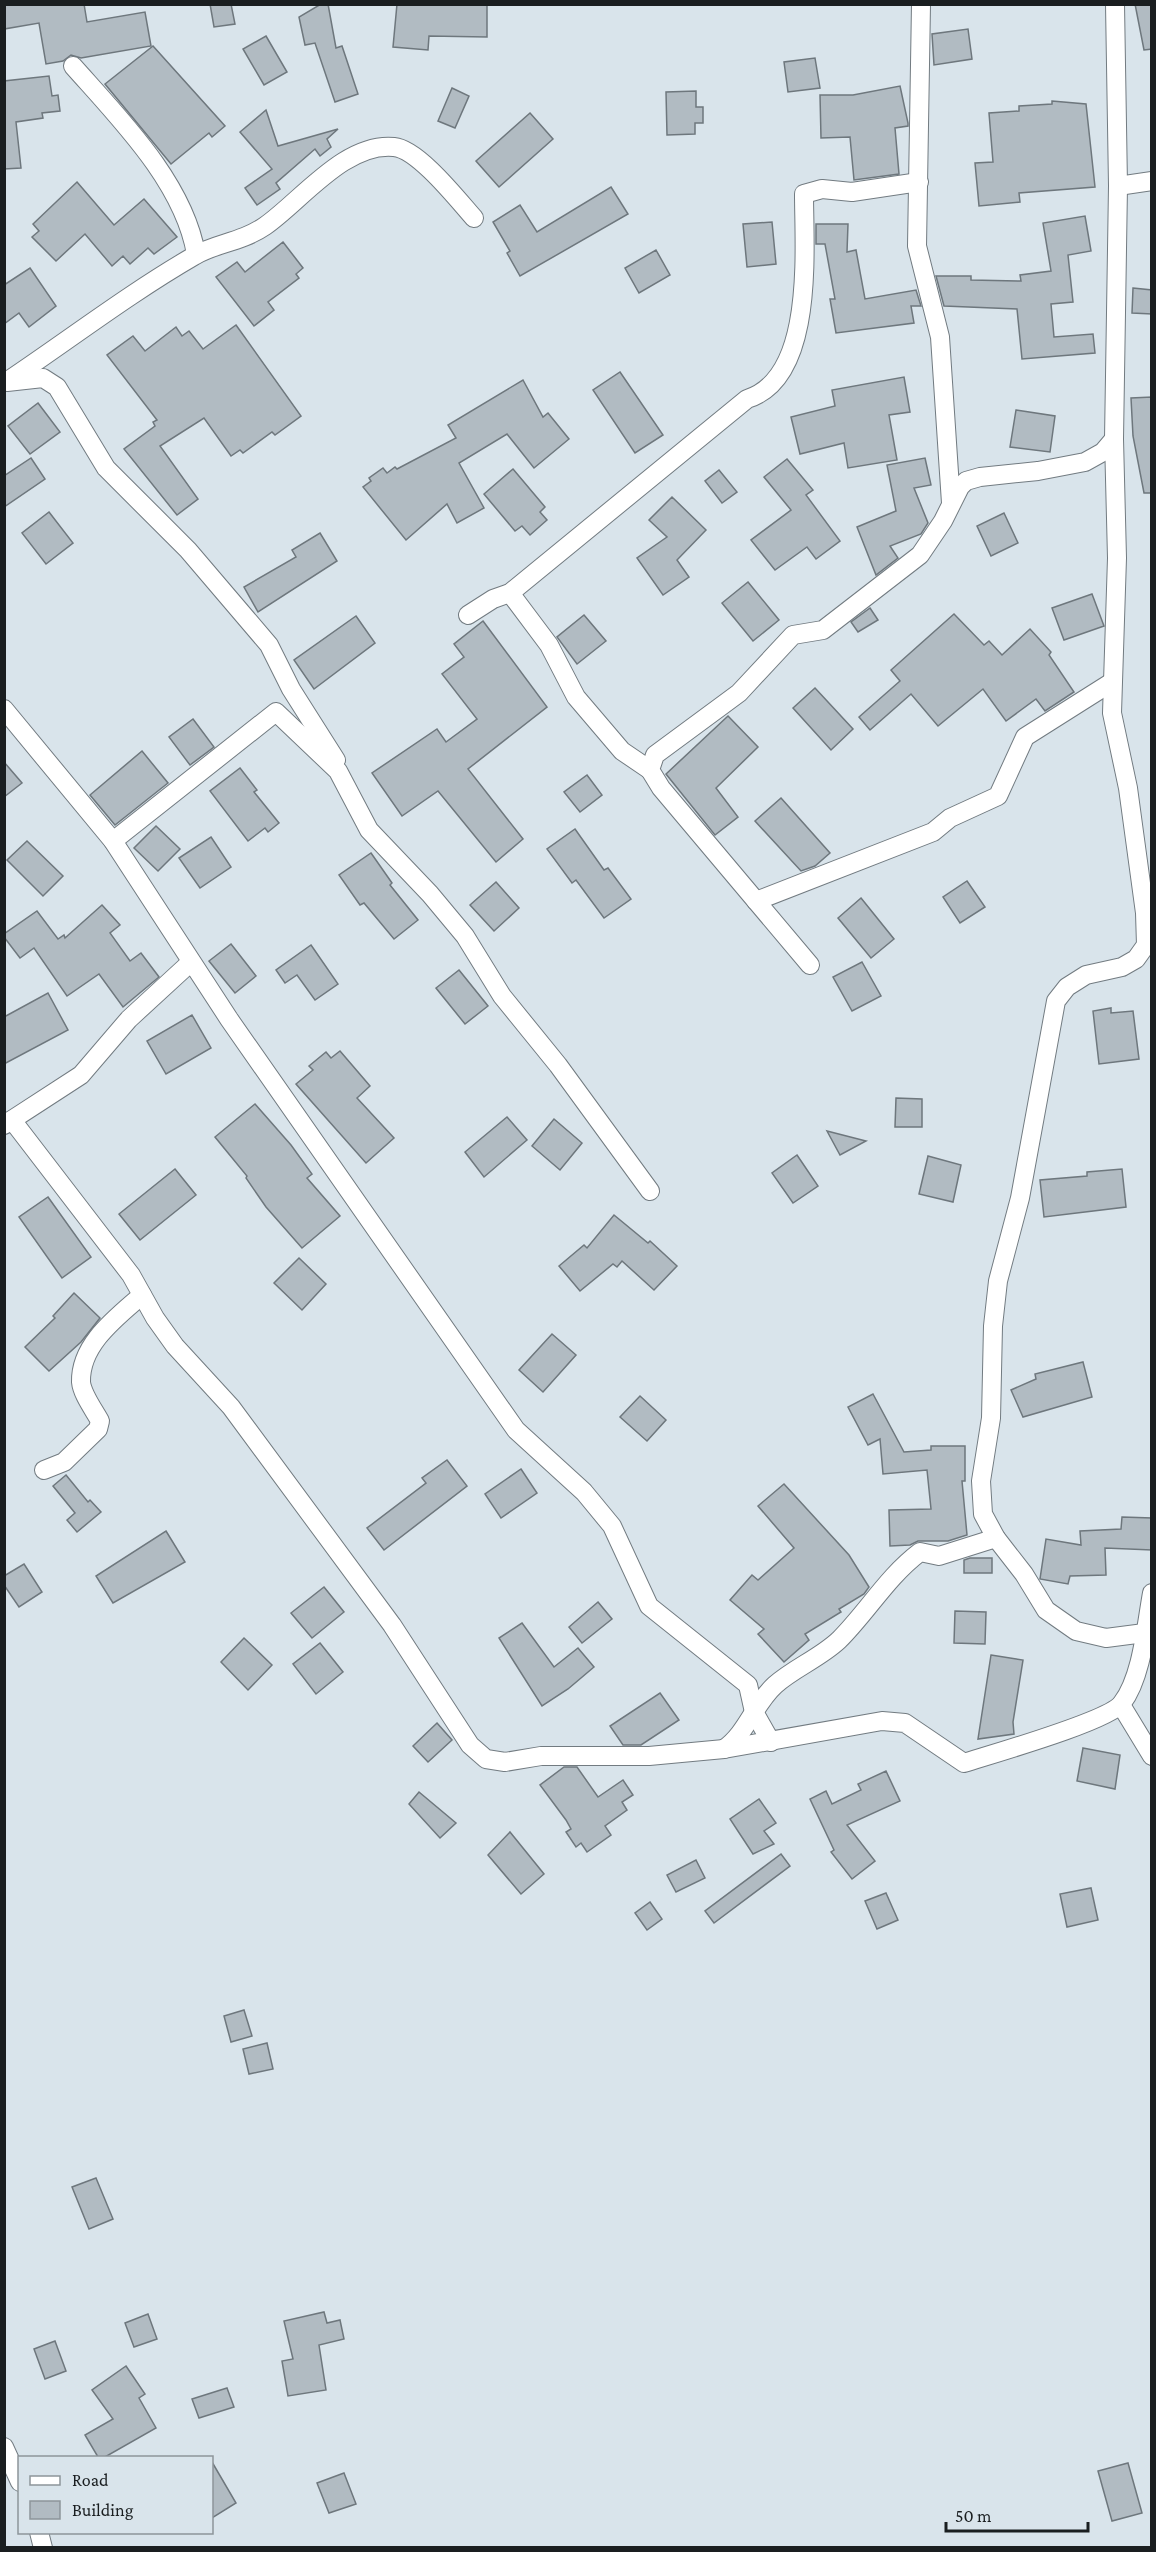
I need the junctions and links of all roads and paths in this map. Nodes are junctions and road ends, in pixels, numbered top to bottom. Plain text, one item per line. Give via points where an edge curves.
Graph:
1 (921, 4) edge
2 (1115, 4) edge
3 (73, 66) dead end
4 (919, 182) junction
5 (1152, 182) edge
6 (1118, 186) junction
7 (474, 218) dead end
8 (196, 254) junction
9 (6, 382) edge
10 (1114, 439) junction
11 (951, 504) junction
12 (510, 593) junction
13 (468, 615) dead end
14 (1112, 682) junction
15 (4, 709) edge
16 (650, 770) junction
17 (369, 830) junction
18 (113, 840) junction
19 (756, 901) junction
20 (191, 962) junction
21 (810, 965) dead end
22 (8, 1122) edge
23 (651, 1191) dead end
24 (142, 1294) junction
25 (45, 1470) dead end
26 (996, 1538) junction
27 (1152, 1593) edge
28 (1148, 1633) edge
29 (1121, 1706) junction
30 (754, 1712) junction
31 (771, 1742) junction
32 (724, 1749) junction
33 (1152, 1756) edge
34 (4, 2447) edge
35 (18, 2478) edge

1 - 4 street
2 - 6 street
3 - 8 street via 135,136 160,174 192,229
4 - 11 street via 917,246 940,337
4 - 12 street via 852,192 822,189 804,194 805,283 796,339 786,363 760,395 747,399
5 - 6 street
6 - 10 street
7 - 8 street via 426,165 395,147 365,151 321,176 266,225 239,241
8 - 9 street
9 - 17 street via 43,378 57,387 117,482 188,550 246,616 269,645 291,689 368,804 374,816
10 - 11 street via 1103,452 1085,462 966,481
10 - 14 street via 1117,558
11 - 16 street via 920,555 823,630 793,635 739,693 655,755
12 - 13 street
12 - 16 street via 549,645 576,697 622,751
14 - 19 street via 1026,737 998,796 950,818 933,832
14 - 26 street via 1113,713 1145,913 1146,945 1122,967 1086,975 1067,987 1056,1001 1020,1198 998,1281 991,1418 981,1481 983,1514
15 - 18 street
16 - 19 street
17 - 18 street via 338,771 276,712
17 - 23 street via 465,936 502,996
18 - 20 street
19 - 21 street
20 - 22 street via 129,1019 81,1075
20 - 30 street via 516,1430 584,1492 612,1526 648,1606 748,1685
22 - 24 street via 94,1223
24 - 25 street via 99,1334 85,1366 81,1383 100,1421 98,1429 64,1462
24 - 32 street via 175,1346 231,1407 392,1625 470,1745 486,1759 505,1762 540,1756 650,1756
26 - 28 street via 1046,1610 1076,1631 1106,1638
26 - 30 street via 939,1556 920,1552 878,1591 839,1640 776,1684
27 - 28 street
28 - 29 street via 1133,1684
29 - 31 street via 1087,1723 964,1763 905,1723 882,1721
29 - 33 street
30 - 31 street
30 - 32 street via 737,1740
31 - 32 street
34 - 35 street

